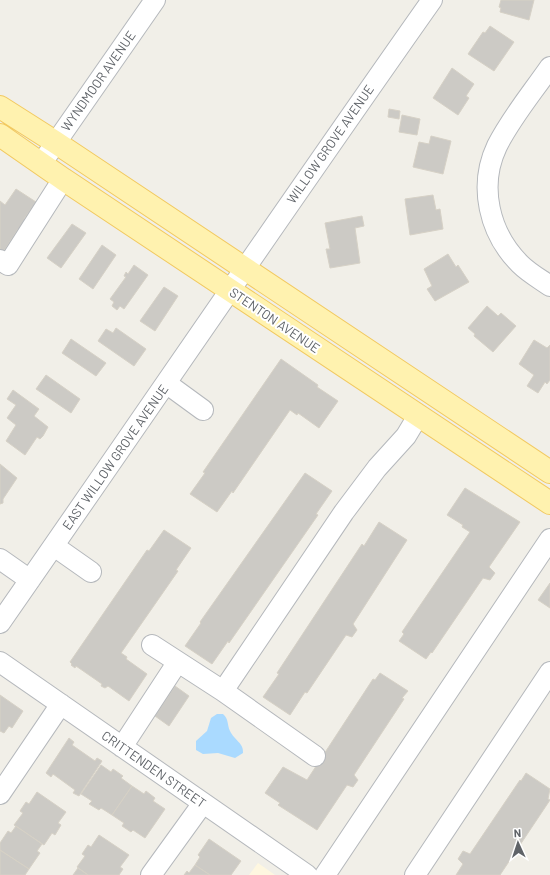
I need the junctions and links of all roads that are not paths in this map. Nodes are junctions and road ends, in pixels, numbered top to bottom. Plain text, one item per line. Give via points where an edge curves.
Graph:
1 (155, 0) edge
2 (432, 0) edge
3 (550, 67) edge
4 (0, 107) edge
5 (0, 135) edge
6 (55, 142) junction
7 (41, 164) junction
8 (63, 179) junction
9 (0, 260) edge
10 (244, 268) junction
11 (550, 286) edge
12 (230, 290) junction
13 (166, 383) junction
14 (203, 410) dead end
15 (418, 416) junction
16 (550, 472) edge
17 (550, 503) edge
18 (550, 538) edge
19 (54, 546) junction
20 (0, 559) edge
21 (91, 572) dead end
22 (30, 580) junction
23 (0, 624) edge
24 (152, 645) dead end
25 (0, 662) edge
26 (177, 663) junction
27 (550, 672) edge
28 (223, 691) junction
29 (61, 704) junction
30 (122, 747) junction
31 (315, 756) dead end
32 (0, 794) edge
33 (203, 803) junction
34 (151, 875) edge
35 (307, 875) edge
36 (325, 875) edge
37 (415, 875) edge

1 - 6 street, WYNDMOOR AVENUE
2 - 10 street, WILLOW GROVE AVENUE
3 - 11 street via 509,125 497,147 490,168 488,191 492,218 502,242 521,265
4 - 6 main road, STENTON AVENUE
5 - 7 main road, STENTON AVENUE
6 - 7 street, WYNDMOOR AVENUE
6 - 10 main road, STENTON AVENUE
7 - 8 main road, STENTON AVENUE
8 - 9 street via 8,265
8 - 12 main road, STENTON AVENUE
10 - 12 street, WILLOW GROVE AVENUE
10 - 16 main road, STENTON AVENUE
12 - 13 street, EAST WILLOW GROVE AVENUE
12 - 15 main road, STENTON AVENUE
13 - 14 street
13 - 19 street, EAST WILLOW GROVE AVENUE
15 - 17 main road, STENTON AVENUE
15 - 28 street via 406,436 376,468 344,512
18 - 36 street
19 - 21 street
19 - 22 street, EAST WILLOW GROVE AVENUE
20 - 22 street
22 - 23 street, EAST WILLOW GROVE AVENUE
24 - 26 street
25 - 29 street, CRITTENDEN STREET
26 - 28 street
26 - 30 street
27 - 37 street
28 - 31 street
29 - 30 street, CRITTENDEN STREET
29 - 32 street
30 - 33 street, CRITTENDEN STREET
33 - 34 street
33 - 35 street, CRITTENDEN STREET

